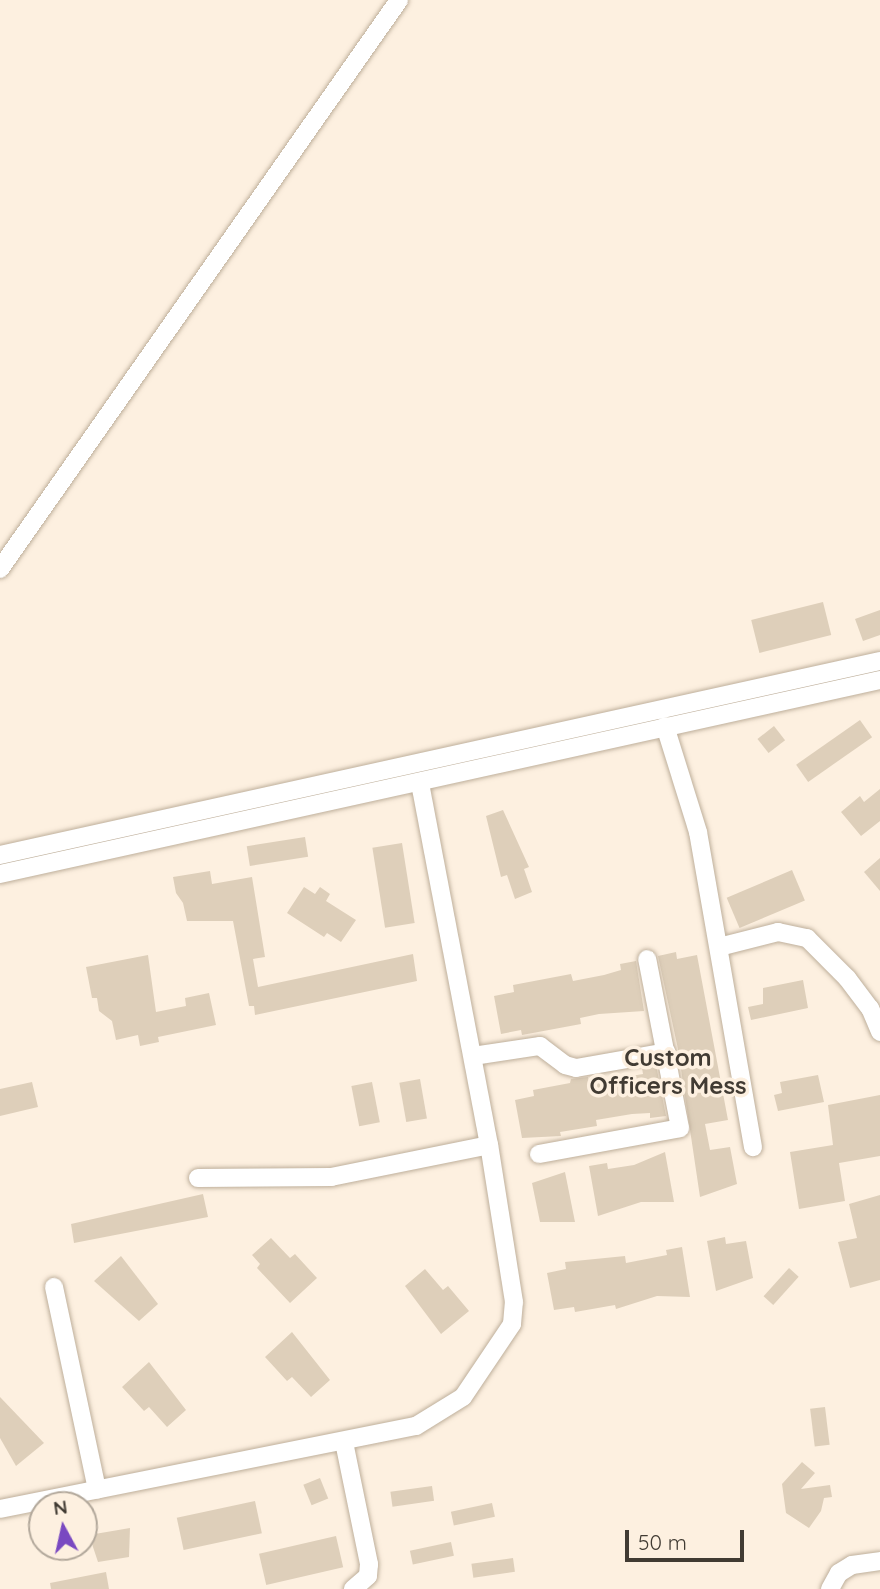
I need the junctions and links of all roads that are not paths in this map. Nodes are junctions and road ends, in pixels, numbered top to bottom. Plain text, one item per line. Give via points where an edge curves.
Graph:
1 (400, 0) edge
2 (0, 569) edge
3 (880, 661) edge
4 (880, 680) edge
5 (665, 726) junction
6 (420, 784) junction
7 (0, 855) edge
8 (0, 874) edge
9 (719, 947) junction
10 (647, 959) dead end
11 (880, 1032) edge
12 (667, 1052) junction
13 (473, 1056) junction
14 (489, 1145) junction
15 (753, 1146) dead end
16 (539, 1154) dead end
17 (198, 1178) dead end
18 (54, 1287) dead end
19 (344, 1442) junction
20 (97, 1489) junction
21 (0, 1509) edge
22 (880, 1561) edge
23 (354, 1589) edge
24 (830, 1589) edge

1 - 2 street
3 - 7 street
4 - 5 street
5 - 6 street
5 - 9 street via 698,832
6 - 8 street
6 - 13 street
9 - 11 street via 778,932 807,938 847,978
9 - 15 street
10 - 12 street
12 - 13 street via 576,1068 540,1046
12 - 16 street via 680,1128
13 - 14 street
14 - 17 street via 331,1177
14 - 19 street via 514,1302 512,1324 455,1405 402,1431
18 - 20 street
19 - 20 street
19 - 23 street via 369,1564 368,1576
20 - 21 street
22 - 24 street via 852,1565 839,1573

